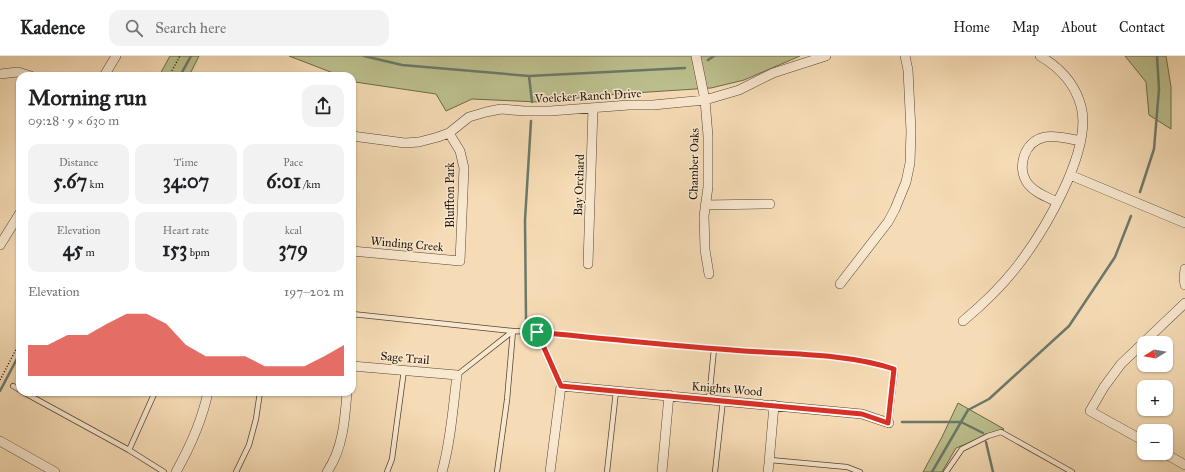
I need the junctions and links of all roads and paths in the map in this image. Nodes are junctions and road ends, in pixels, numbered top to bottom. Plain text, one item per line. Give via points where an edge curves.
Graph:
1 (116, 56) edge
2 (180, 56) edge
3 (696, 56) edge
4 (826, 56) edge
5 (906, 56) edge
6 (1040, 56) edge
7 (16, 72) edge
8 (106, 72) edge
9 (171, 72) edge
10 (0, 74) edge
11 (705, 100) junction
12 (593, 108) junction
13 (449, 133) junction
14 (356, 137) edge
15 (1081, 141) junction
16 (1070, 175) junction
17 (1057, 202) junction
18 (770, 204) dead end
19 (705, 205) junction
20 (16, 219) edge
21 (1185, 223) edge
22 (0, 245) edge
23 (356, 251) edge
24 (460, 261) joint
25 (588, 264) dead end
26 (1185, 269) edge
27 (710, 274) dead end
28 (840, 284) dead end
29 (1185, 285) edge
30 (1185, 303) edge
31 (356, 314) edge
32 (963, 321) dead end
33 (513, 331) junction
34 (537, 332) junction
35 (714, 349) junction
36 (16, 350) edge
37 (356, 366) edge
38 (404, 370) junction
39 (457, 375) junction
40 (0, 380) edge
41 (13, 386) dead end
42 (561, 386) junction
43 (16, 388) edge
44 (616, 391) junction
45 (30, 396) edge
46 (153, 396) edge
47 (207, 396) edge
48 (259, 396) edge
49 (347, 396) edge
50 (669, 396) junction
51 (709, 399) junction
52 (723, 400) junction
53 (774, 405) junction
54 (888, 423) joint
55 (1137, 437) edge
56 (0, 441) edge
57 (129, 450) junction
58 (1173, 458) edge
59 (770, 460) junction
60 (40, 464) junction
61 (1185, 465) edge
62 (35, 472) edge
63 (55, 472) edge
64 (164, 472) edge
65 (176, 472) edge
66 (236, 472) edge
67 (327, 472) edge
68 (387, 472) edge
69 (442, 472) edge
70 (498, 472) edge
71 (550, 472) edge
72 (607, 472) edge
73 (662, 472) edge
74 (716, 472) edge
75 (768, 472) edge
76 (860, 472) edge
77 (946, 472) edge
78 (1072, 472) edge

1 - 8 street
2 - 9 path
3 - 11 street, Chamber Oaks
4 - 11 street, Voelcker Ranch Drive via 792,66 739,90
5 - 28 street via 911,131 910,163 906,182 888,222
6 - 15 street via 1053,64 1073,87 1081,106
7 - 10 street
11 - 12 street, Voelcker Ranch Drive
11 - 19 street, Chamber Oaks via 708,136 708,187
12 - 13 street, Voelcker Ranch Drive via 543,111 501,109 469,117
12 - 25 street, Bay Orchard
13 - 14 street, Voelcker Ranch Drive via 405,144
13 - 24 street, Bluffton Park via 463,161
15 - 16 street
15 - 17 street via 1060,137 1043,138 1031,144 1026,151 1022,166 1028,183 1035,191
16 - 17 street
16 - 21 street
17 - 32 street via 1033,245 1014,270
18 - 19 street
19 - 27 street, Chamber Oaks via 705,250
20 - 22 street
23 - 24 street, Winding Creek
26 - 29 street
30 - 55 street via 1121,364 1090,411
31 - 33 lane
33 - 34 lane
33 - 39 lane
33 - 70 lane
34 - 35 lane
34 - 42 lane
35 - 51 lane
35 - 54 lane via 829,357 878,363 894,369
36 - 40 path
37 - 38 street, Sage Trail
38 - 39 street, Sage Trail
38 - 68 lane via 392,459
39 - 69 street via 451,428
41 - 43 lane
42 - 44 street, Knights Wood
42 - 71 street
44 - 50 street, Knights Wood
44 - 72 lane
45 - 57 lane
46 - 57 lane
47 - 65 street via 199,426
48 - 66 lane via 249,445
49 - 67 street via 338,448
50 - 51 street, Knights Wood
50 - 73 street
51 - 52 street, Knights Wood
52 - 53 street, Knights Wood
52 - 74 lane
53 - 54 street, Knights Wood via 862,414
53 - 59 street
56 - 60 street
57 - 64 lane
58 - 61 street
59 - 75 street
59 - 76 lane via 847,467
60 - 62 street
60 - 63 street
77 - 78 lane via 962,449 982,438 1001,432

